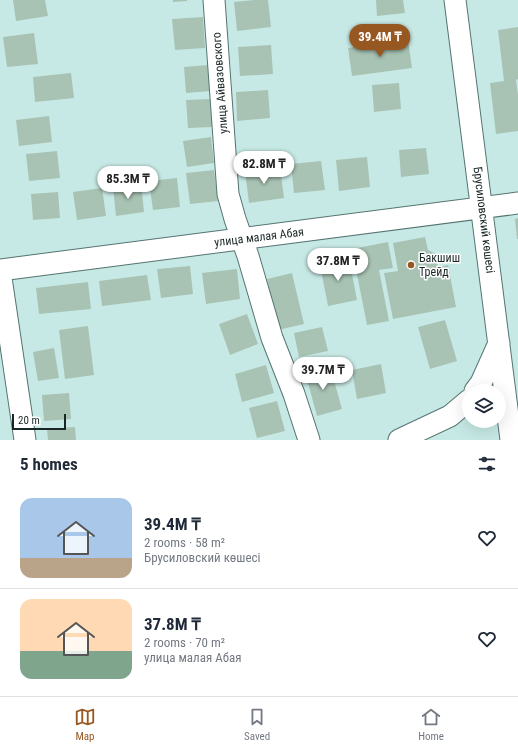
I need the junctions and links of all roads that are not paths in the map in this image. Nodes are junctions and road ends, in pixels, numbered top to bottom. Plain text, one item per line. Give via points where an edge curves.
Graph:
1 (214, 0) edge
2 (455, 0) edge
3 (518, 203) edge
4 (482, 208) junction
5 (242, 239) junction
6 (0, 271) edge
7 (499, 342) junction
8 (480, 384) edge
9 (462, 406) edge
10 (25, 440) edge
11 (309, 440) edge
12 (398, 440) edge
13 (512, 440) edge

1 - 5 street, улица Айвазовского via 228,194
2 - 4 street, Брусиловский көшесі
3 - 4 street, улица малая Абая
4 - 5 street, улица малая Абая
4 - 7 street, Брусиловский көшесі
5 - 6 street, улица малая Абая
5 - 11 street, улица Айвазовского via 272,338
6 - 10 street
7 - 8 street
7 - 13 street, Брусиловский көшесі
9 - 12 street via 450,416

